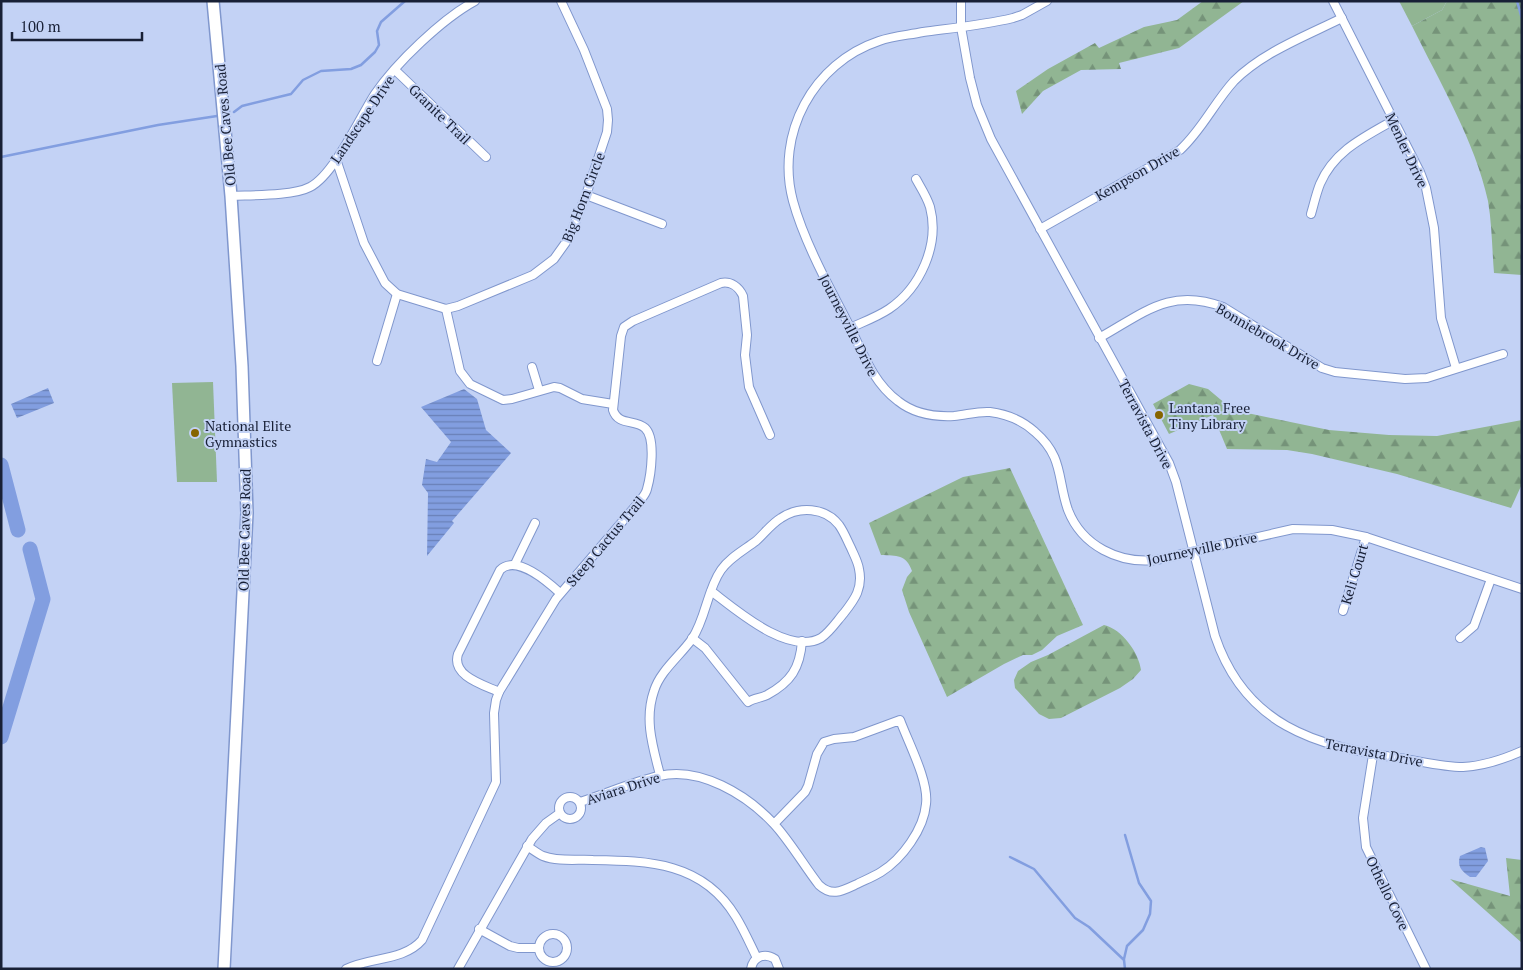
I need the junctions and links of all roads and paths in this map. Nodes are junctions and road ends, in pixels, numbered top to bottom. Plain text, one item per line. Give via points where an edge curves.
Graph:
1 (213, 1) edge
2 (475, 1) edge
3 (561, 1) edge
4 (961, 1) edge
5 (1047, 1) edge
6 (1334, 1) edge
7 (1342, 18) junction
8 (961, 27) junction
9 (395, 70) junction
10 (1394, 120) junction
11 (486, 157) dead end
12 (336, 160) junction
13 (916, 179) dead end
14 (586, 195) junction
15 (231, 196) junction
16 (1311, 214) dead end
17 (662, 224) dead end
18 (1040, 229) junction
19 (398, 294) junction
20 (446, 309) junction
21 (850, 328) junction
22 (1099, 338) junction
23 (1503, 354) dead end
24 (377, 360) dead end
25 (532, 367) dead end
26 (1456, 368) junction
27 (539, 390) junction
28 (613, 404) junction
29 (770, 435) dead end
30 (535, 523) dead end
31 (1366, 537) junction
32 (1194, 551) junction
33 (515, 564) junction
34 (1490, 579) junction
35 (1522, 589) edge
36 (711, 591) junction
37 (560, 593) junction
38 (1343, 611) dead end
39 (692, 638) junction
40 (1460, 638) dead end
41 (802, 641) junction
42 (500, 692) junction
43 (1522, 751) edge
44 (1373, 754) junction
45 (660, 776) junction
46 (580, 802) junction
47 (560, 813) junction
48 (774, 824) junction
49 (527, 846) junction
50 (479, 930) junction
51 (538, 948) dead end
52 (757, 958) junction
53 (224, 969) edge
54 (346, 969) edge
55 (458, 969) edge
56 (751, 969) edge
57 (779, 969) edge
58 (1426, 969) edge

1 - 15 street, Old Bee Caves Road
2 - 9 street, Landscape Drive via 427,38
3 - 14 street, Big Horn Circle via 607,109 607,132
4 - 8 street, Terravista Drive
5 - 8 street, Journeyville Drive via 1013,18
6 - 7 street, Menler Drive
7 - 10 street, Menler Drive
7 - 18 street, Kempson Drive via 1246,70 1226,90 1197,132 1180,150
8 - 18 street, Terravista Drive via 970,78 985,125
8 - 21 street, Journeyville Drive via 893,37 862,47 815,86 793,130 788,164 792,200 810,246
9 - 11 street, Granite Trail
9 - 12 street, Landscape Drive via 375,94
10 - 16 street via 1355,141 1338,157 1320,184
10 - 26 street, Menler Drive via 1426,188 1434,228 1441,318
12 - 15 street, Landscape Drive via 318,182 306,189
12 - 19 street via 364,243 386,283
13 - 21 street via 926,197 932,219 923,269 902,299 888,310
14 - 17 street
14 - 20 street, Big Horn Circle via 569,238 554,259 533,275
15 - 53 street, Old Bee Caves Road via 247,513
18 - 22 street, Terravista Drive
19 - 20 street
19 - 24 street
20 - 27 street via 456,360 468,382 503,400
21 - 32 street, Journeyville Drive via 871,371 885,389 906,407 944,416 990,412 1018,420 1042,438 1054,456 1065,500 1075,522 1100,548 1122,558 1144,561
22 - 26 street, Bonniebrook Drive via 1153,308 1192,299 1223,307 1322,368 1334,372 1411,379 1427,378
22 - 32 street, Terravista Drive via 1169,463
23 - 26 street, Bonniebrook Drive
25 - 27 street
27 - 28 street via 560,388 582,399
28 - 29 street via 624,326 721,283 730,283 743,296 749,387
28 - 37 street, Steep Cactus Trail via 613,412 619,419 640,425 650,433 647,490
30 - 33 street
31 - 32 street, Journeyville Drive via 1332,530 1293,529
31 - 34 street, Journeyville Drive
31 - 38 street, Keli Court
32 - 44 street, Terravista Drive via 1222,655 1247,694 1291,730 1330,745
33 - 37 street via 544,578
33 - 42 street via 500,570 456,660 458,668 465,674
34 - 35 street, Journeyville Drive
34 - 40 street via 1477,619
36 - 39 street
36 - 41 street via 760,627
36 - 41 street via 714,580 728,562 781,518 801,510 823,513 838,523 844,533 859,567 860,586 854,600 828,632 815,640
37 - 42 street, Steep Cactus Trail
39 - 41 street via 705,648 748,702 776,690 794,673
39 - 45 street via 653,691 648,724
42 - 54 street, Steep Cactus Trail via 494,713 496,782 424,935 410,950
43 - 44 street, Terravista Drive via 1464,767
44 - 58 street, Othello Cove via 1363,818 1366,847
45 - 46 street, Aviara Drive
45 - 48 street, Aviara Drive via 684,775 719,784 738,793
46 - 47 street, Aviara Drive via 572,797 562,799
46 - 47 street, Aviara Drive via 580,812 573,819
47 - 49 street, Aviara Drive via 538,830
48 - 48 street, Aviara Drive via 818,886 829,892 839,893 882,871 915,836 926,805 926,790 900,720 854,737 824,742 805,792
49 - 50 street, Aviara Drive
49 - 52 street via 548,858 644,861 670,866 691,876 728,906
50 - 51 street via 510,946
50 - 55 street, Aviara Drive
52 - 56 street
52 - 57 street via 771,956

